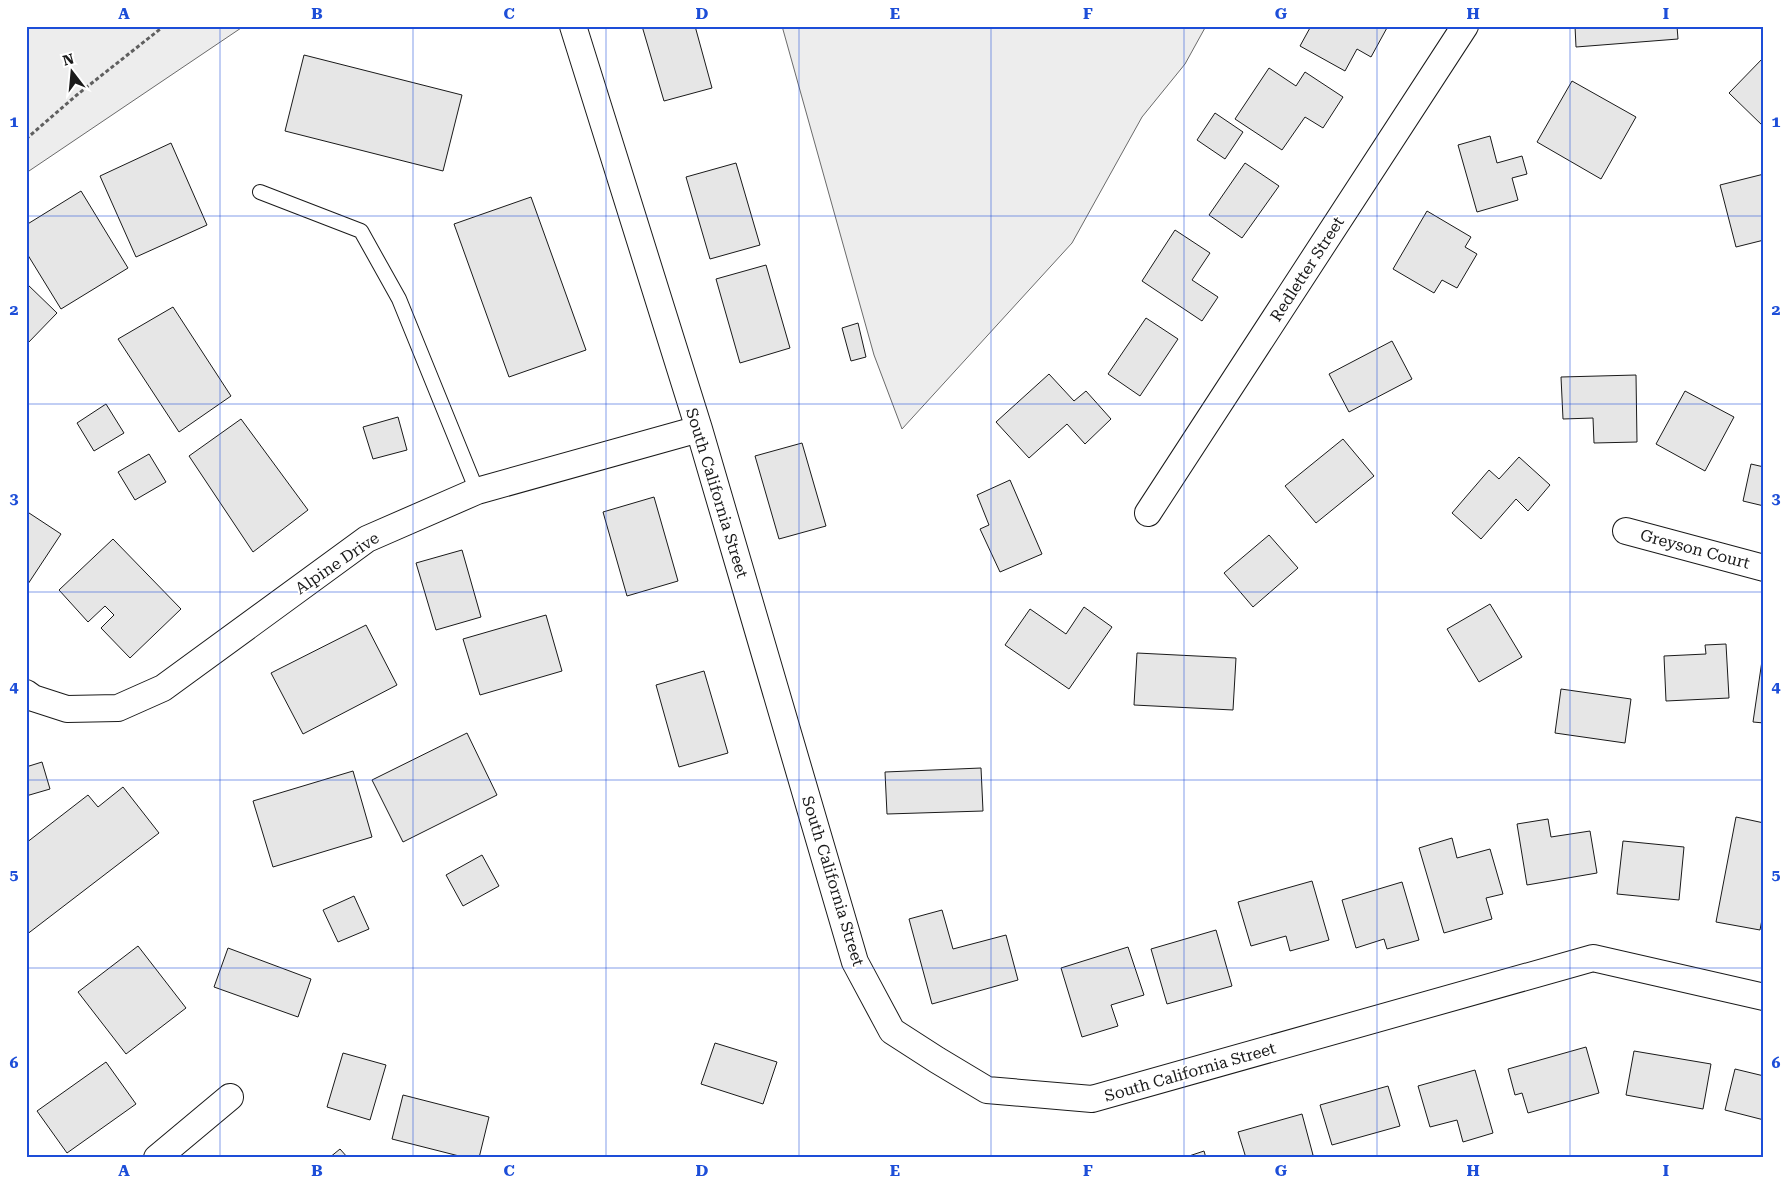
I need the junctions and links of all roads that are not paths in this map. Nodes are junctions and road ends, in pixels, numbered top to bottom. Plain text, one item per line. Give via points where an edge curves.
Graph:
1 (573, 26) edge
2 (1465, 26) edge
3 (260, 192) dead end
4 (699, 429) junction
5 (477, 491) junction
6 (1148, 513) dead end
7 (1626, 531) dead end
8 (1764, 568) edge
9 (26, 693) edge
10 (1764, 997) edge
11 (230, 1098) dead end
12 (157, 1158) edge

1 - 4 street, South California Street
2 - 6 street, Redletter Street
3 - 5 lane via 361,231 399,299
4 - 5 street, Alpine Drive
4 - 10 street, South California Street via 855,962 892,1031 987,1090 1092,1099 1593,958
5 - 9 street, Alpine Drive via 367,538 163,688 118,708 67,709
7 - 8 street, Greyson Court
11 - 12 street

